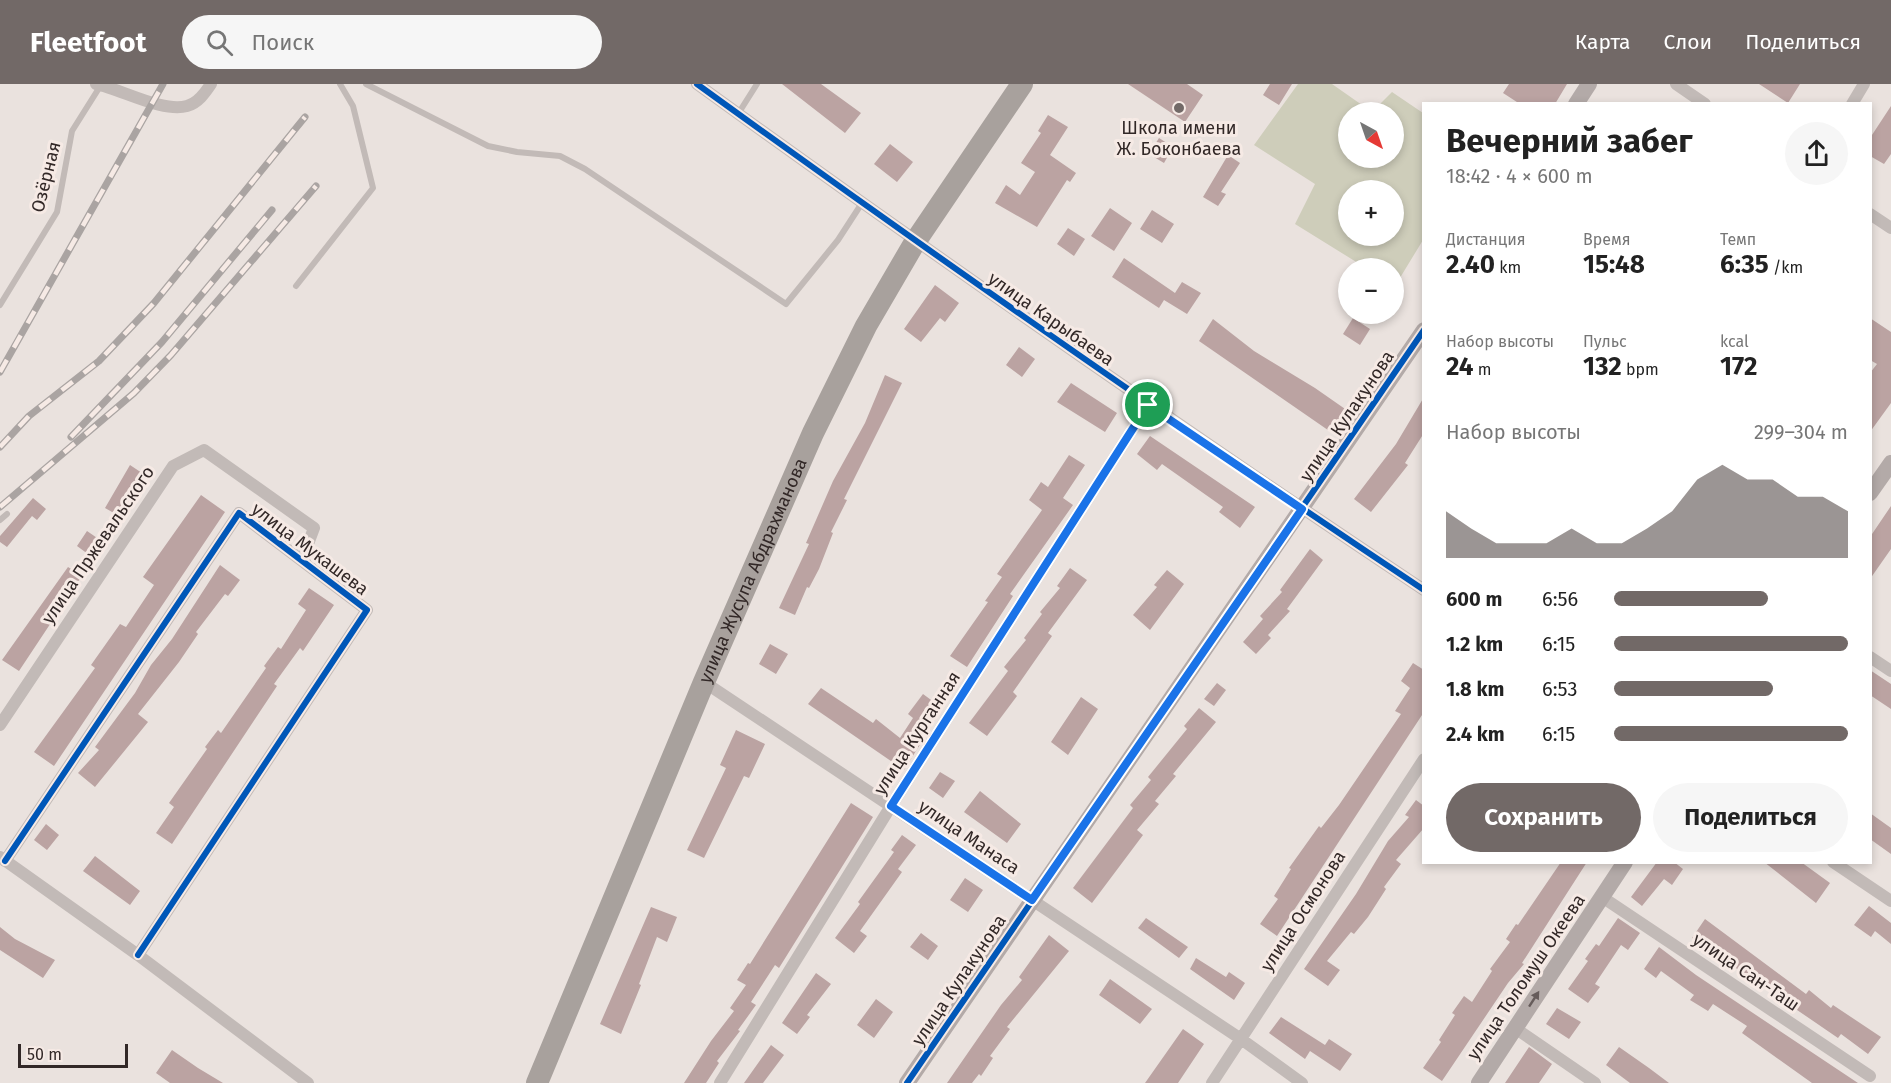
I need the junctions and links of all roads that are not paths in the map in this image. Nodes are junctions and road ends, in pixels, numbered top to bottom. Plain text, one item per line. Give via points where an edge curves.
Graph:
1 (99, 84) edge
2 (211, 84) edge
3 (340, 84) edge
4 (366, 84) edge
5 (697, 84) edge
6 (757, 84) edge
7 (1022, 84) edge
8 (1589, 84) edge
9 (1676, 84) edge
10 (1864, 84) edge
11 (1577, 102) edge
12 (1702, 102) edge
13 (1853, 102) edge
14 (738, 114) junction
15 (862, 203) junction
16 (1872, 215) edge
17 (1891, 228) edge
18 (915, 242) junction
19 (296, 286) dead end
20 (0, 305) edge
21 (1422, 333) edge
22 (1148, 405) junction
23 (1891, 463) edge
24 (1872, 490) edge
25 (1302, 509) junction
26 (7, 514) dead end
27 (0, 520) edge
28 (302, 560) junction
29 (1422, 589) edge
30 (1872, 658) edge
31 (1891, 671) edge
32 (704, 682) junction
33 (0, 725) edge
34 (1422, 762) edge
35 (891, 806) junction
36 (2, 859) edge
37 (1624, 864) edge
38 (1836, 864) edge
39 (1602, 897) junction
40 (1032, 900) junction
41 (1891, 901) edge
42 (138, 955) junction
43 (1515, 1028) junction
44 (1241, 1039) junction
45 (1870, 1076) dead end
46 (308, 1083) edge
47 (537, 1083) edge
48 (720, 1083) edge
49 (907, 1083) edge
50 (1212, 1083) edge
51 (1302, 1083) edge
52 (1479, 1083) edge
53 (1595, 1083) edge

1 - 2 street via 173,107 188,106 203,96
1 - 20 lane, Озёрная via 72,131 57,212
3 - 19 lane via 353,106 373,188
4 - 15 lane via 488,146 560,156 585,169 786,304 838,240
5 - 14 street, улица Карыбаева
6 - 14 lane
7 - 18 highway, улица Жусупа Абдрахманова
8 - 11 street
9 - 12 street
10 - 13 street
14 - 15 street, улица Карыбаева
15 - 18 street, улица Карыбаева
16 - 17 street
18 - 22 street, улица Карыбаева
18 - 32 highway, улица Жусупа Абдрахманова via 866,326 813,433
21 - 25 street, улица Кулакунова
22 - 25 street, улица Карыбаева
22 - 35 street, улица Курганная
23 - 24 street
25 - 29 street, улица Карыбаева
25 - 40 street, улица Кулакунова
26 - 27 lane
28 - 33 street, улица Пржевальского via 314,528 204,450 173,466
28 - 36 street, улица Мукашева via 239,513
28 - 42 street, улица Мукашева via 367,610
30 - 31 street
32 - 35 street, улица Манаса
32 - 47 highway, улица Жусупа Абдрахманова
34 - 44 street, улица Осмонова
35 - 40 street, улица Манаса
35 - 48 street, улица Курганная
36 - 42 street
37 - 39 street, улица Толомуш Океева
38 - 41 street
43 -> 39 street, улица Толомуш Океева
39 - 45 street, улица Сан-Таш
40 - 44 street, улица Манаса
40 - 49 street, улица Кулакунова
42 - 46 street
43 - 52 street, улица Толомуш Океева
43 - 53 street
44 - 50 street, улица Осмонова
44 - 51 street, улица Манаса

